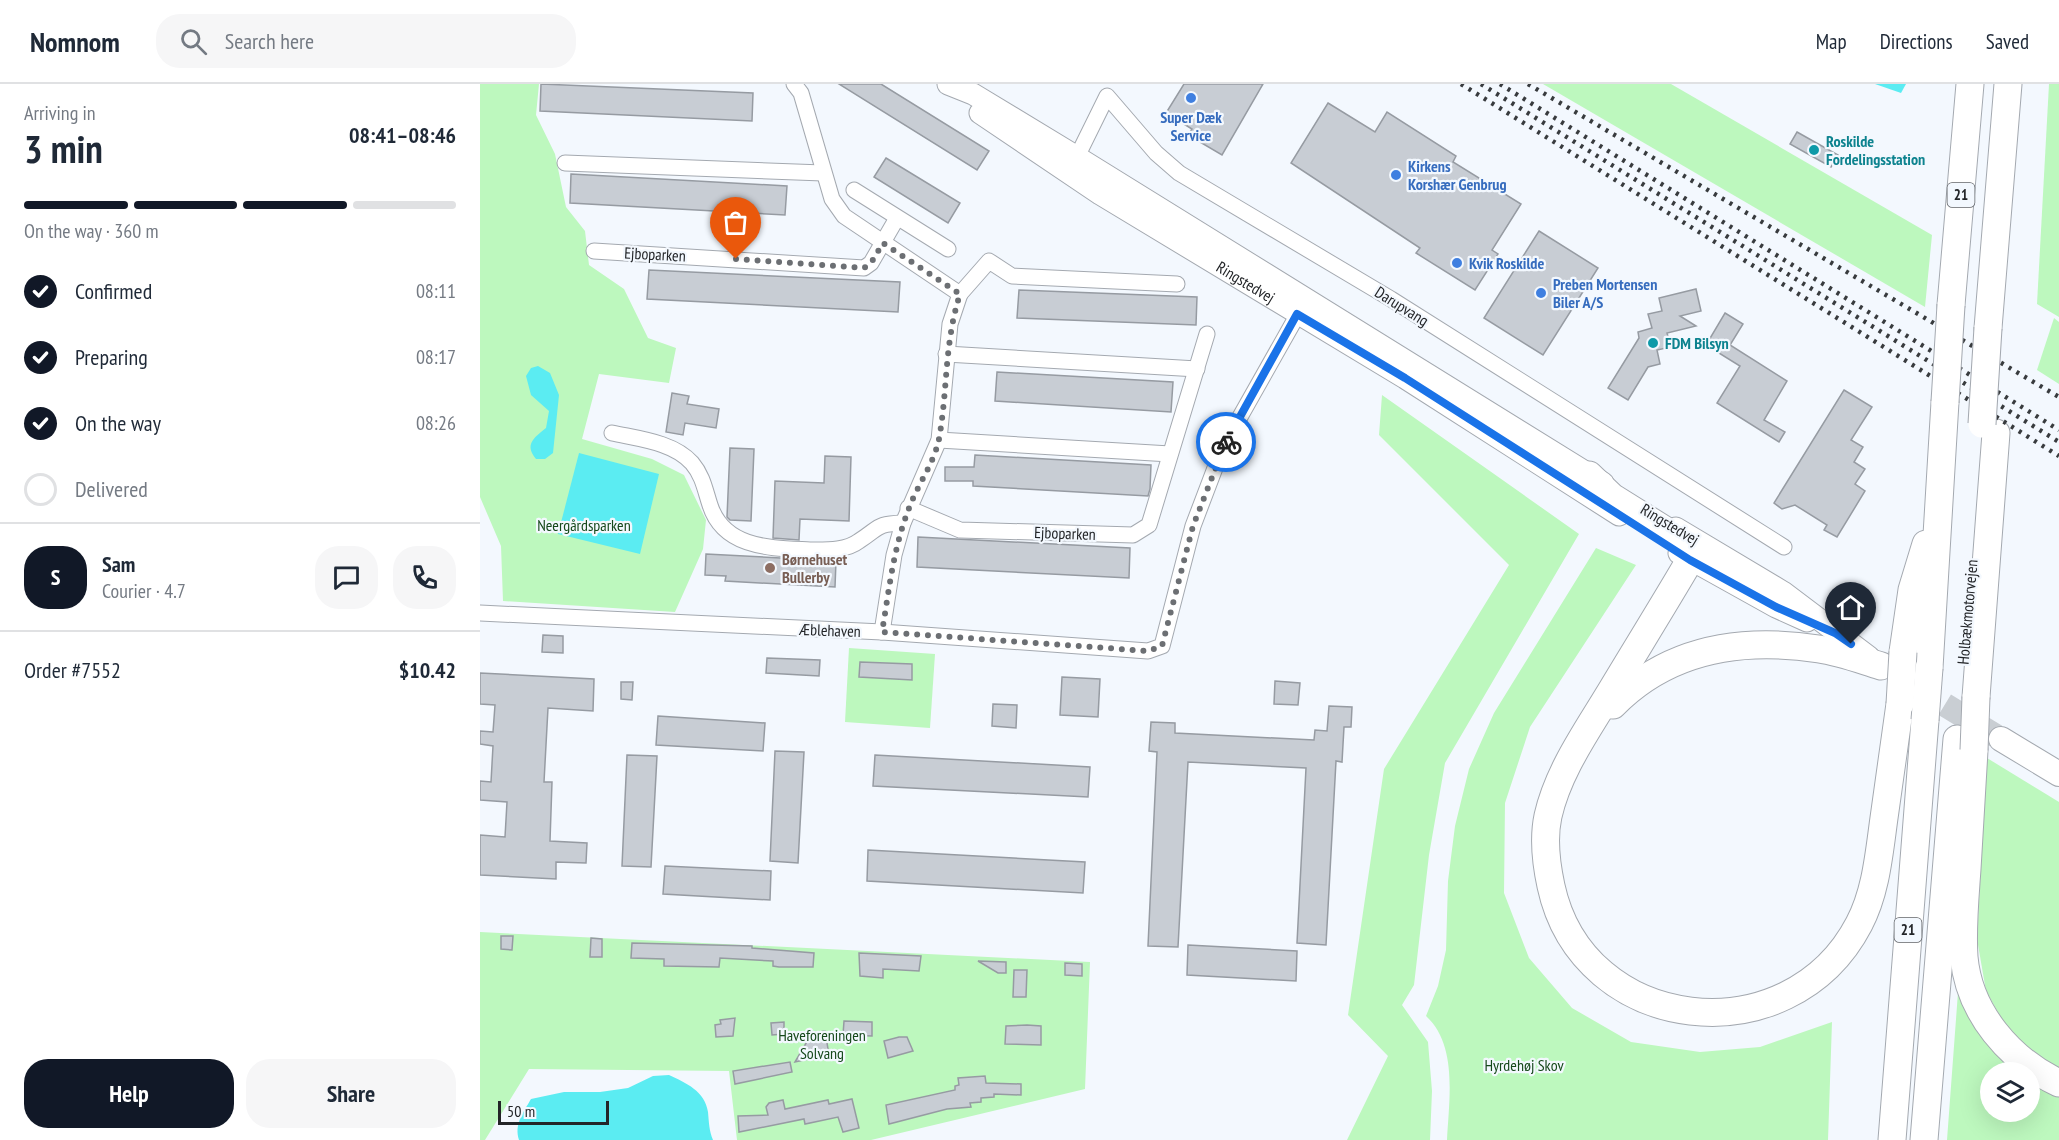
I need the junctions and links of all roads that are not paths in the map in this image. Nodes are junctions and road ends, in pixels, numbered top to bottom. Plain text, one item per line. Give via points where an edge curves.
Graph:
1 (794, 84) edge
2 (942, 84) edge
3 (948, 84) edge
4 (1971, 84) edge
5 (2008, 84) edge
6 (1107, 90) edge
7 (565, 164) dead end
8 (1073, 165) junction
9 (823, 172) junction
10 (854, 190) dead end
11 (897, 218) junction
12 (883, 243) junction
13 (948, 249) dead end
14 (594, 251) dead end
15 (1177, 284) dead end
16 (960, 294) junction
17 (1302, 307) junction
18 (1208, 334) dead end
19 (946, 354) junction
20 (1197, 369) junction
21 (612, 433) dead end
22 (939, 440) junction
23 (1170, 454) junction
24 (1589, 475) junction
25 (1938, 502) junction
26 (906, 516) junction
27 (1784, 547) dead end
28 (1690, 560) junction
29 (480, 613) edge
30 (882, 632) junction
31 (1835, 633) junction
32 (1892, 659) junction
33 (1587, 731) junction
34 (2001, 739) tunnel mouth
35 (1965, 745) junction
36 (2059, 774) edge
37 (2059, 1083) edge
38 (1892, 1140) edge
39 (1924, 1140) edge

1 - 9 street via 801,93
2 - 8 street, Ringstedvej
3 - 8 street, Ringstedvej via 973,94
4 - 25 highway, Holbækmotorvejen / 21, bridge
5 - 35 highway, Holbækmotorvejen / 21, bridge via 1993,279 1996,333
6 - 8 street, Darupvang
6 - 27 street, Darupvang via 1156,153 1179,173 1391,299
7 - 9 street
8 - 17 street, Ringstedvej
9 - 12 street via 832,199 844,216
10 - 11 street
11 - 12 street, Ejboparken
11 - 13 street
12 - 14 street, Ejboparken via 864,268
12 - 16 street
15 - 16 street via 1012,276 989,261
16 - 19 street
17 - 24 street, Ringstedvej
17 - 28 street, Ringstedvej via 1405,378
17 - 30 street, Æblehaven via 1223,447 1193,526 1162,646 1148,651
18 - 20 street, Ejboparken
19 - 20 street
19 - 22 street
20 - 23 street, Ejboparken
21 - 26 street via 678,452 692,463 704,481 717,520 726,532 759,546 843,549 882,524
22 - 23 street
22 - 26 street
23 - 26 street, Ejboparken via 1149,525 1133,535 960,530
24 - 28 highway via 1612,498 1676,537 1690,552
24 - 31 street, Ringstedvej via 1783,592
25 - 32 highway
25 - 38 highway, Holbækmotorvejen / 21, bridge
26 - 30 street via 894,555
28 - 31 street, Ringstedvej via 1776,607
28 - 33 highway
29 - 30 street, Æblehaven
31 - 32 street, Ringstedvej
32 - 33 highway via 1749,645 1704,650 1633,684
32 - 33 highway, bridge via 1900,704 1876,878 1859,924 1835,959 1803,987 1764,1006 1722,1014 1679,1011 1638,997 1602,973 1574,941 1555,903 1546,861 1548,818 1561,777
34 - 36 main road
35 - 37 highway via 1965,959 1973,993 1988,1024 2010,1051 2037,1073
35 - 39 highway, Holbækmotorvejen / 21

